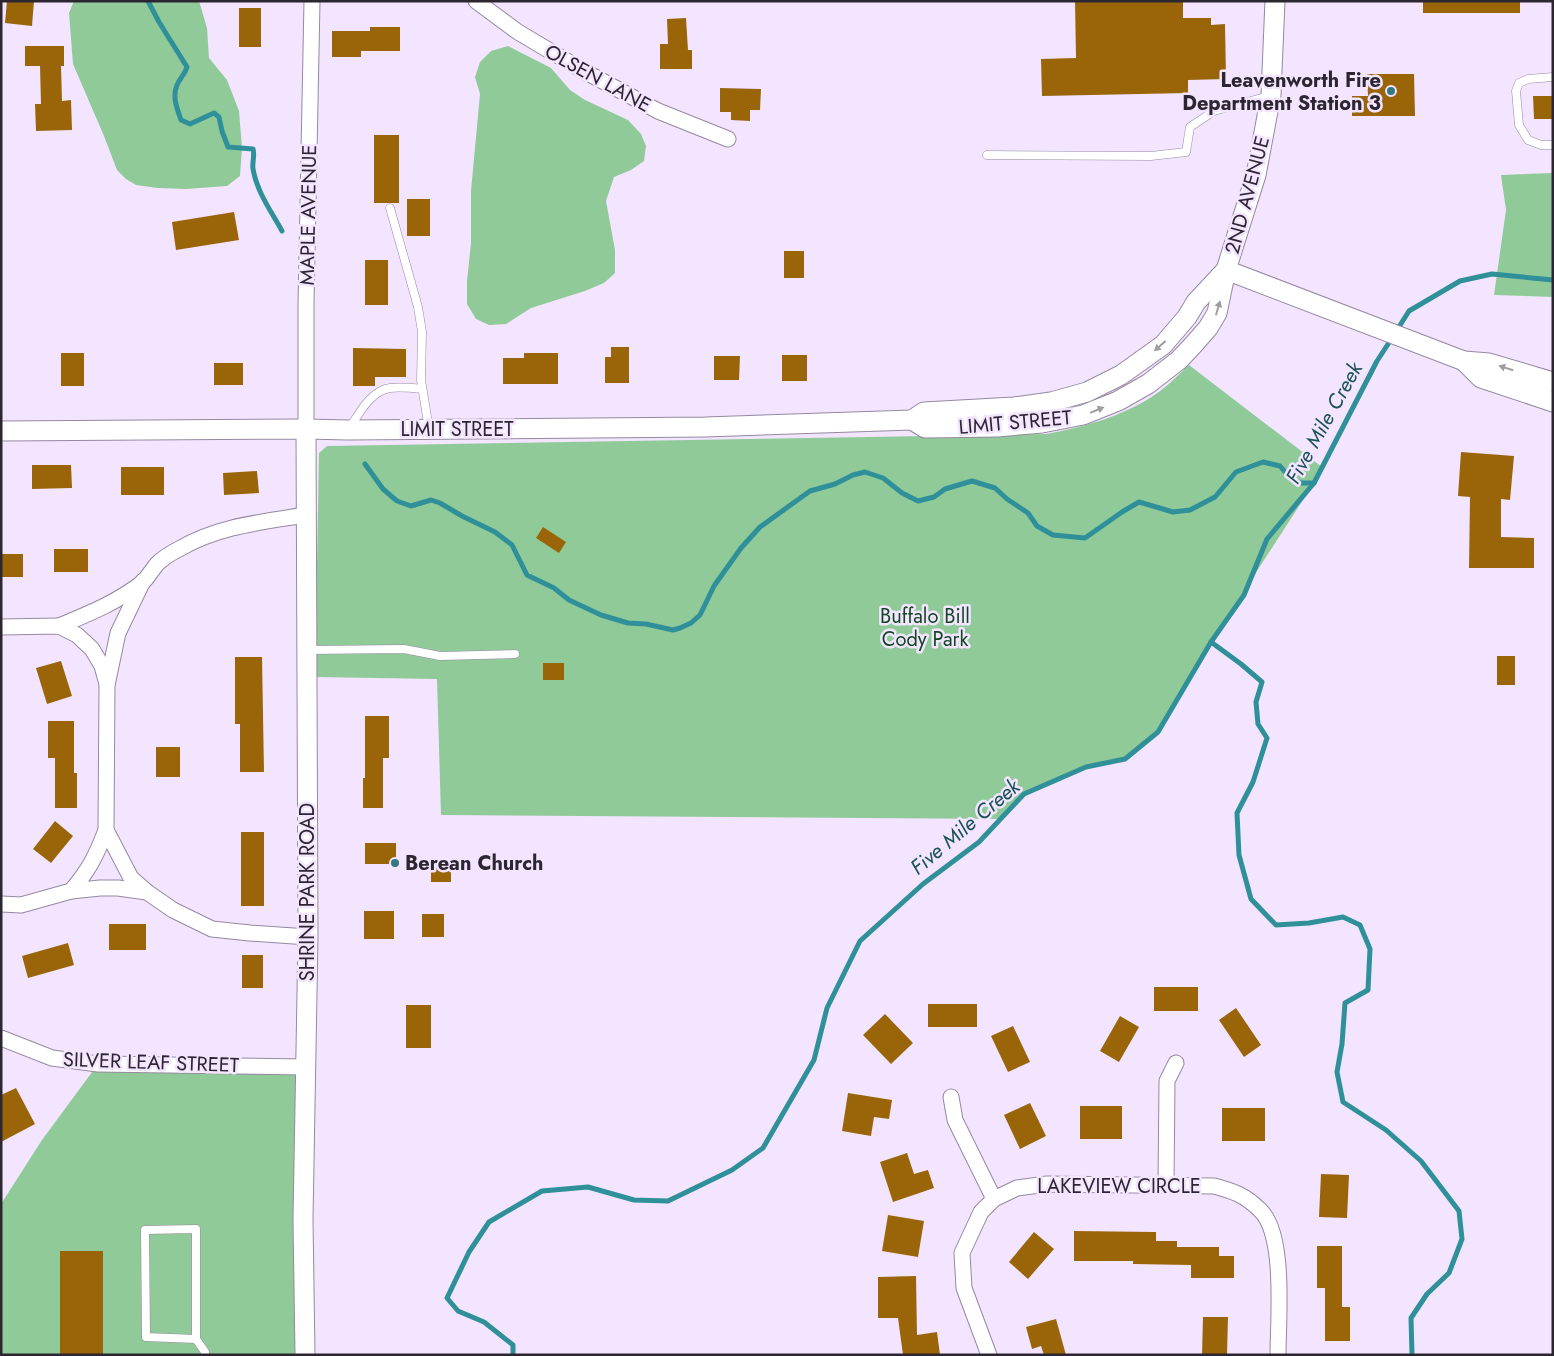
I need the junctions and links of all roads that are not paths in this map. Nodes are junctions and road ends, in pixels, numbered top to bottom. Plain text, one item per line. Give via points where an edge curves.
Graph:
1 (312, 1) edge
2 (476, 1) edge
3 (1275, 1) edge
4 (1553, 77) edge
5 (1271, 95) junction
6 (728, 139) dead end
7 (1553, 145) edge
8 (987, 155) dead end
9 (390, 208) dead end
10 (1226, 270) junction
11 (1464, 361) junction
12 (1553, 382) edge
13 (422, 389) junction
14 (1553, 402) edge
15 (306, 429) junction
16 (348, 430) junction
17 (429, 430) junction
18 (1, 431) edge
19 (306, 516) junction
20 (143, 581) junction
21 (59, 626) junction
22 (1, 627) edge
23 (307, 650) junction
24 (515, 654) dead end
25 (107, 685) junction
26 (106, 830) junction
27 (71, 891) junction
28 (146, 892) junction
29 (1, 904) edge
30 (308, 937) junction
31 (1, 1038) edge
32 (1176, 1063) dead end
33 (305, 1067) junction
34 (951, 1097) dead end
35 (1166, 1186) junction
36 (994, 1199) junction
37 (196, 1338) junction
38 (205, 1355) edge
39 (305, 1355) edge
40 (989, 1355) edge
41 (1278, 1355) edge

1 - 15 street, MAPLE AVENUE
2 - 6 street, OLSEN LANE via 518,32 582,70 658,111
3 - 5 street, 2ND AVENUE
4 - 7 lane via 1528,79 1518,83 1516,91 1519,125 1528,140
5 - 8 lane via 1214,111 1190,127 1186,152 1151,156
5 - 10 street, 2ND AVENUE via 1256,175
9 - 13 lane via 418,307 422,332
10 - 11 street
10 - 17 street, LIMIT STREET via 1217,313 1179,360 1148,384 1118,401 1082,415 997,427 925,428 912,420 705,427
12 -> 11 street via 1489,363
11 - 14 street via 1481,378
13 - 16 lane via 390,388 378,392
13 - 17 lane
15 - 16 street, LIMIT STREET
15 - 18 street, LIMIT STREET
15 - 19 street, SHRINE PARK ROAD
16 - 17 street, LIMIT STREET
19 - 20 street via 243,525 198,538 158,563
19 - 23 street, SHRINE PARK ROAD
20 - 21 street via 103,608
20 - 25 street via 118,633
21 - 22 street
21 - 25 street via 77,635 92,649 102,666
23 - 24 lane via 404,649 440,656
23 - 30 street, SHRINE PARK ROAD
25 - 26 street
26 - 27 street via 86,873
26 - 28 street via 131,878
27 - 28 street via 118,888
27 - 29 street via 21,905
28 - 30 street via 212,929
30 - 33 street, SHRINE PARK ROAD
31 - 33 street, SILVER LEAF STREET via 52,1058 98,1064
32 - 35 street via 1167,1080
33 - 39 street, SHRINE PARK ROAD
34 - 36 street via 955,1120
35 - 36 street, LAKEVIEW CIRCLE via 1047,1184 1017,1188
35 - 41 street, LAKEVIEW CIRCLE via 1214,1186 1239,1193 1262,1211 1274,1234 1278,1260
36 - 40 street, LAKEVIEW CIRCLE via 981,1212 962,1253 964,1288
37 - 37 lane via 146,1337 145,1230 196,1229
37 - 38 lane

